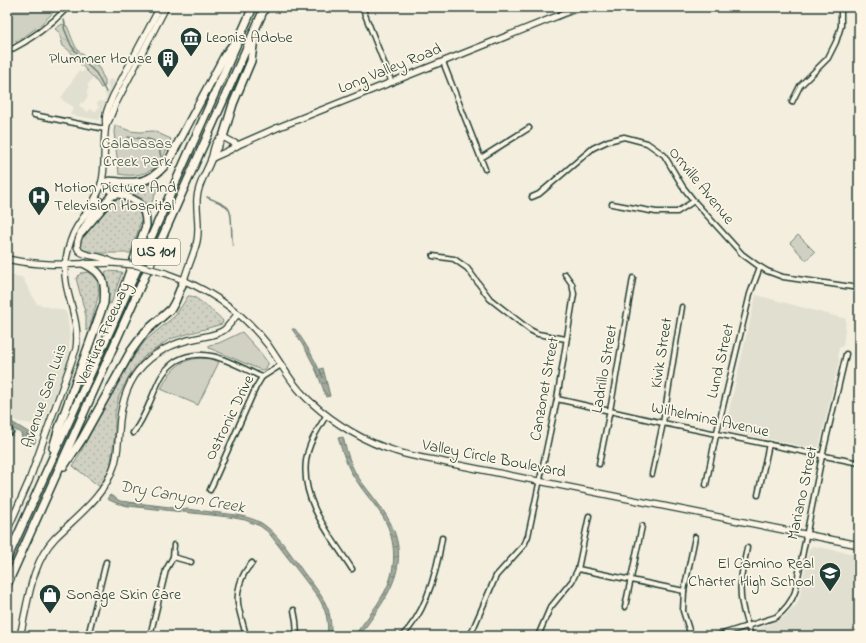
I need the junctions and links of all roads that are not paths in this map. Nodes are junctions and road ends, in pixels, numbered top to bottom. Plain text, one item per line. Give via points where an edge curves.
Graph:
1 (68, 7) edge
2 (160, 7) edge
3 (166, 7) edge
4 (253, 7) edge
5 (265, 7) edge
6 (362, 7) edge
7 (580, 7) edge
8 (841, 7) edge
9 (256, 29) junction
10 (242, 32) junction
11 (7, 52) edge
12 (443, 62) junction
13 (392, 83) junction
14 (792, 102) dead end
15 (34, 115) dead end
16 (106, 127) junction
17 (529, 128) dead end
18 (223, 137) junction
19 (238, 145) junction
20 (481, 158) junction
21 (211, 159) junction
22 (485, 170) dead end
23 (102, 184) junction
24 (118, 194) junction
25 (532, 197) dead end
26 (694, 201) junction
27 (612, 204) dead end
28 (81, 233) junction
29 (433, 256) dead end
30 (7, 259) edge
31 (114, 263) junction
32 (85, 264) junction
33 (66, 265) junction
34 (760, 267) junction
35 (565, 274) dead end
36 (632, 278) dead end
37 (184, 280) junction
38 (859, 288) edge
39 (682, 307) dead end
40 (238, 314) junction
41 (112, 326) junction
42 (566, 339) junction
43 (846, 354) dead end
44 (281, 364) junction
45 (262, 377) junction
46 (557, 400) junction
47 (610, 412) junction
48 (326, 416) junction
49 (662, 423) junction
50 (133, 433) dead end
51 (716, 434) junction
52 (769, 444) junction
53 (822, 456) junction
54 (599, 464) dead end
55 (859, 464) edge
56 (47, 469) junction
57 (652, 474) dead end
58 (57, 476) junction
59 (540, 481) junction
60 (706, 485) dead end
61 (210, 490) dead end
62 (758, 496) dead end
63 (589, 516) dead end
64 (9, 521) edge
65 (642, 526) dead end
66 (7, 531) edge
67 (806, 535) junction
68 (442, 538) dead end
69 (695, 538) dead end
70 (174, 545) dead end
71 (859, 545) edge
72 (747, 548) dead end
73 (173, 557) junction
74 (7, 559) edge
75 (106, 562) dead end
76 (191, 562) dead end
77 (252, 563) dead end
78 (352, 568) dead end
79 (578, 569) junction
80 (631, 580) junction
81 (7, 584) edge
82 (684, 590) junction
83 (625, 607) dead end
84 (294, 610) dead end
85 (748, 626) junction
86 (20, 636) edge
87 (88, 636) edge
88 (150, 636) edge
89 (246, 636) edge
90 (297, 636) edge
91 (402, 636) edge
92 (470, 636) edge
93 (538, 636) edge
94 (691, 636) edge
95 (716, 636) edge
96 (752, 636) edge

1 - 11 street via 48,26
2 - 16 main road via 113,96 105,118
3 - 16 main road
4 - 10 highway, Ventura Freeway / US 101
5 - 9 highway, Ventura Freeway / US 101
6 - 13 street
7 - 12 main road, Long Valley Road
8 - 14 street via 841,26 828,58 800,86
9 - 18 highway via 251,61 233,104
9 - 58 highway, Ventura Freeway / US 101
10 - 23 highway via 225,55 162,169 144,181 134,183 107,180
10 - 41 highway, Ventura Freeway / US 101
12 - 13 main road, Long Valley Road
12 - 20 street
13 - 19 main road, Long Valley Road
15 - 16 street
16 - 23 main road
17 - 20 street
18 - 19 main road
18 - 21 main road via 216,143
19 - 21 main road, Long Valley Road
20 - 22 street
21 - 37 main road via 198,190 197,240
23 - 24 highway
23 - 28 main road via 100,198
23 - 33 main road, Avenue San Luis via 74,233
24 - 28 highway via 108,200
24 - 41 highway via 136,200 145,215 146,226
25 - 26 street, Orrville Avenue via 539,194 593,148 624,137 647,143 664,155
26 - 27 street via 677,212 656,212
26 - 34 street, Orrville Avenue via 742,254
28 - 31 main road via 77,247 83,254 101,257
29 - 42 street via 454,259 467,268 490,299 530,330
30 - 33 main road
31 - 32 main road
31 - 37 main road, Valley Circle Boulevard, bridge via 136,265
32 - 33 main road
32 - 56 highway via 100,273 104,303
33 - 64 main road, Avenue San Luis via 65,275 78,332 76,348 30,478
34 - 38 street, Orrville Avenue via 783,277
34 - 51 street, Lund Street via 750,294
35 - 42 street, Canzonet Street via 574,288
36 - 47 street, Ladrillo Street
37 - 40 main road, Valley Circle Boulevard via 213,295
37 - 58 highway via 171,309 144,332 130,351 73,454
39 - 49 street, Kivik Street
40 - 44 main road, Valley Circle Boulevard via 268,345
40 - 86 main road via 221,332 181,342 161,351 146,363 132,381 123,402 117,457 111,475 99,495 49,544 41,557
41 - 56 highway, Ventura Freeway / US 101
42 - 46 street, Canzonet Street
43 - 53 street, Mariano Street
44 - 45 street, Ostronic Drive
44 - 48 main road, Valley Circle Boulevard via 300,392
45 - 50 street via 208,354 191,354 171,364 163,373 140,424
45 - 61 street, Ostronic Drive
46 - 47 street, Wilhelmina Avenue
46 - 59 street, Canzonet Street
47 - 49 street, Wilhelmina Avenue
47 - 54 street, Ladrillo Street
48 - 59 main road, Valley Circle Boulevard via 357,435 396,452
48 - 78 street via 316,433 306,460 307,484 315,513
49 - 51 street, Wilhelmina Avenue
49 - 57 street, Kivik Street
51 - 52 street, Wilhelmina Avenue
51 - 60 street, Lund Street
52 - 53 street, Wilhelmina Avenue
52 - 62 street
53 - 55 street, Wilhelmina Avenue
53 - 67 street, Mariano Street
56 - 74 highway, Ventura Freeway / US 101
58 - 81 highway, Ventura Freeway / US 101
59 - 67 main road, Valley Circle Boulevard
59 - 92 street, Canzonet Street via 524,545 496,576
63 - 79 street
64 - 66 main road, Avenue San Luis
65 - 80 street
67 - 71 main road, Valley Circle Boulevard
67 - 85 street, Mariano Street via 791,602 776,617
68 - 91 street via 436,568 419,613
69 - 82 street
70 - 73 street
72 - 85 street via 741,597
73 - 76 street
73 - 88 street via 166,570
75 - 87 street
77 - 89 street via 244,571 238,595 238,607
79 - 80 street
79 - 93 street via 550,608
80 - 82 street
80 - 83 street
82 - 94 street via 683,611
84 - 90 street
85 - 95 street, Mariano Street
85 - 96 street

